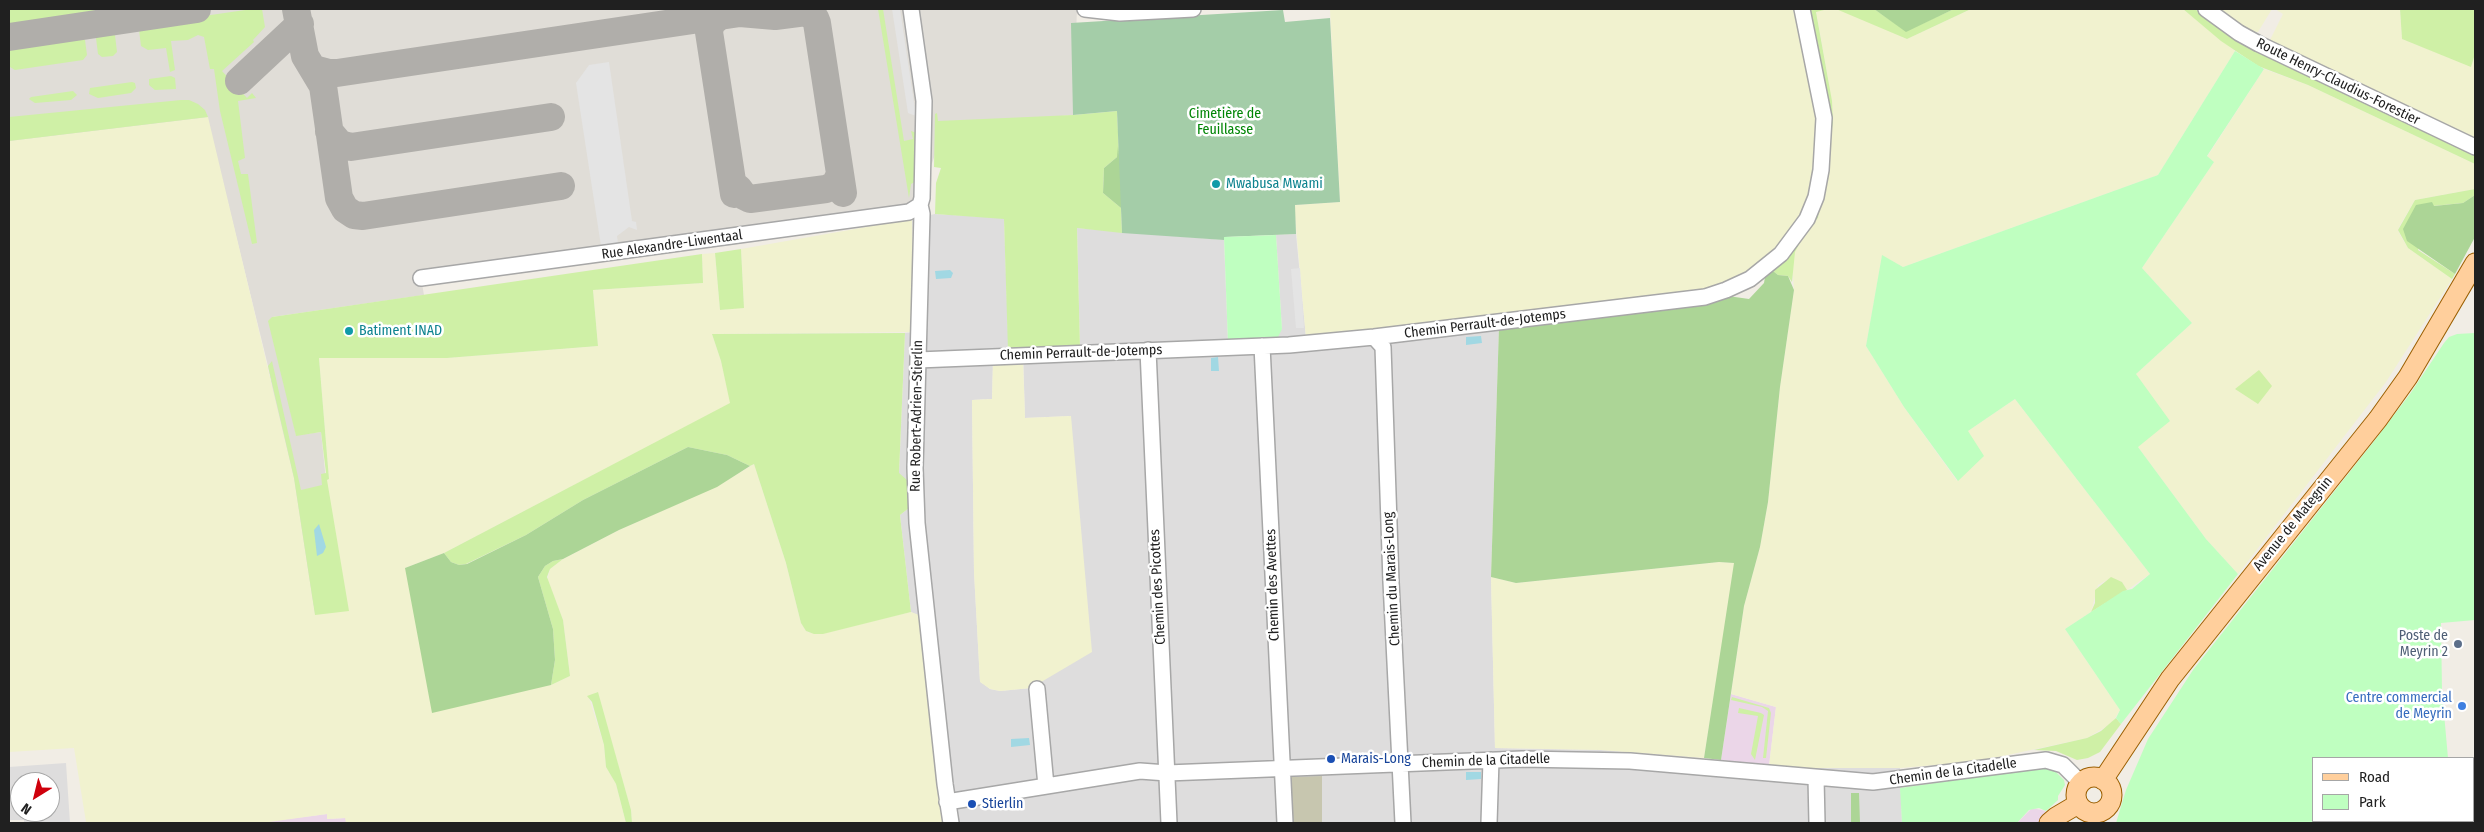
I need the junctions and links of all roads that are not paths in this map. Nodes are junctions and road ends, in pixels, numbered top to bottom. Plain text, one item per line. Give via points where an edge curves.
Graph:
1 (911, 9) edge
2 (1085, 9) edge
3 (1193, 9) edge
4 (1802, 9) edge
5 (2206, 9) edge
6 (2475, 147) edge
7 (920, 205) junction
8 (2475, 263) edge
9 (421, 278) dead end
10 (1374, 337) junction
11 (1262, 346) junction
12 (1148, 350) junction
13 (918, 360) junction
14 (1037, 689) dead end
15 (1491, 760) junction
16 (1402, 764) junction
17 (1282, 769) junction
18 (1167, 773) junction
19 (1816, 778) junction
20 (2103, 780) junction
21 (2081, 783) junction
22 (1046, 786) junction
23 (947, 802) junction
24 (2089, 813) edge
25 (951, 823) edge
26 (1169, 823) edge
27 (1285, 823) edge
28 (1403, 823) edge
29 (1489, 823) edge
30 (1817, 823) edge
31 (2050, 823) edge

1 - 7 street, Rue Robert-Adrien-Stierlin via 924,90
2 - 3 street via 1120,13
4 - 10 street, Chemin Perrault-de-Jotemps via 1824,118 1821,170 1816,197 1807,219 1781,254 1761,272 1739,285 1705,297
5 - 6 street, Route Henry-Claudius-Forestier via 2258,44
7 - 9 street, Rue Alexandre-Liwentaal via 909,212
7 - 13 street, Rue Robert-Adrien-Stierlin
8 - 20 main road, Avenue de Mategnin via 2408,377 2378,419 2170,679
10 - 11 street, Chemin Perrault-de-Jotemps
10 - 16 street, Chemin du Marais-Long via 1383,347 1390,582
11 - 12 street, Chemin Perrault-de-Jotemps
11 - 17 street, Chemin des Avettes
12 - 13 street, Chemin Perrault-de-Jotemps
12 - 18 street, Chemin des Picottes
13 - 23 street, Rue Robert-Adrien-Stierlin via 916,523
14 - 22 street
15 - 16 street, Chemin de la Citadelle
15 - 19 street, Chemin de la Citadelle via 1594,759
15 - 29 street
16 - 17 street, Chemin de la Citadelle
16 - 28 street, Chemin du Marais-Long
17 - 18 street, Chemin de la Citadelle
17 - 27 street, Chemin des Avettes
18 - 22 street, Chemin de la Citadelle via 1140,771
18 - 26 street, Chemin des Picottes
19 - 21 street, Chemin de la Citadelle via 1883,782 1892,778 1948,774 2046,760 2063,765
19 - 30 street
20 - 21 main road via 2091,778
20 - 24 main road via 2110,787 2112,798 2104,810
21 - 24 main road via 2076,791
22 - 23 street, Chemin de la Citadelle
23 - 25 street, Rue Robert-Adrien-Stierlin
24 - 31 main road via 2056,817

